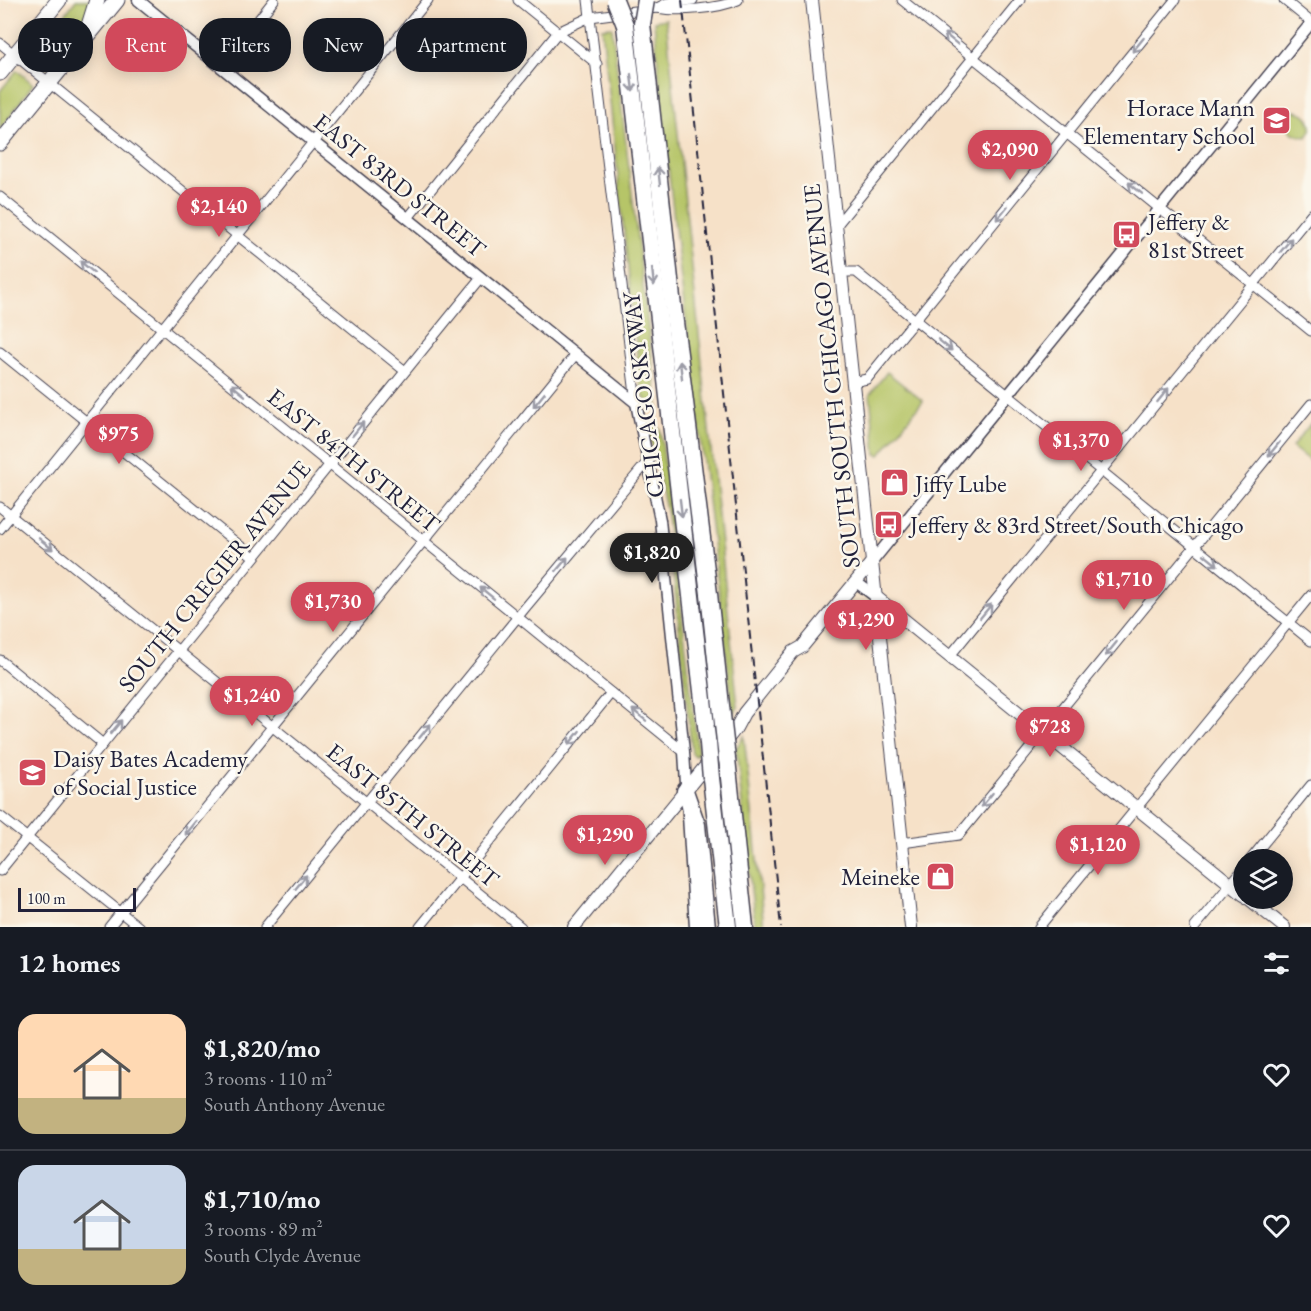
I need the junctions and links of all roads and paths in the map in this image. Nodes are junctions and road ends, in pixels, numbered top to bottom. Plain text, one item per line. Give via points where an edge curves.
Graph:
1 (59, 0) edge
2 (97, 0) edge
3 (117, 0) edge
4 (138, 0) edge
5 (274, 0) edge
6 (428, 0) edge
7 (519, 0) edge
8 (588, 0) edge
9 (615, 0) edge
10 (622, 0) edge
11 (639, 0) edge
12 (693, 0) edge
13 (738, 0) edge
14 (812, 0) edge
15 (902, 0) edge
16 (1020, 0) edge
17 (1175, 0) edge
18 (1284, 0) edge
19 (651, 4) edge
20 (590, 17) junction
21 (91, 18) edge
22 (259, 18) edge
23 (1311, 22) edge
24 (642, 24) junction
25 (625, 25) junction
26 (93, 29) edge
27 (558, 32) junction
28 (0, 43) edge
29 (199, 50) edge
30 (15, 55) junction
31 (973, 58) junction
32 (597, 64) junction
33 (59, 72) edge
34 (226, 72) edge
35 (0, 74) edge
36 (50, 83) junction
37 (1066, 133) junction
38 (314, 142) junction
39 (0, 143) edge
40 (0, 197) edge
41 (1160, 209) junction
42 (1311, 214) edge
43 (408, 218) junction
44 (836, 226) junction
45 (238, 236) junction
46 (842, 272) junction
47 (481, 278) junction
48 (1254, 285) junction
49 (915, 320) junction
50 (163, 329) junction
51 (1311, 331) edge
52 (0, 352) edge
53 (576, 354) junction
54 (405, 371) junction
55 (852, 382) junction
56 (1008, 395) junction
57 (636, 403) junction
58 (1311, 404) edge
59 (87, 422) junction
60 (649, 460) junction
61 (329, 465) junction
62 (1101, 471) junction
63 (0, 507) edge
64 (10, 516) junction
65 (0, 529) edge
66 (425, 542) junction
67 (1195, 546) junction
68 (254, 557) junction
69 (872, 562) junction
70 (856, 582) junction
71 (1311, 595) edge
72 (876, 597) junction
73 (518, 617) junction
74 (1288, 622) junction
75 (1311, 641) edge
76 (178, 651) junction
77 (949, 657) junction
78 (0, 660) edge
79 (611, 693) junction
80 (729, 726) junction
81 (273, 727) junction
82 (1043, 732) junction
83 (103, 744) junction
84 (684, 752) junction
85 (1311, 785) edge
86 (685, 791) junction
87 (366, 802) junction
88 (1137, 808) junction
89 (0, 816) edge
90 (27, 838) junction
91 (902, 843) junction
92 (1259, 849) edge
93 (0, 871) edge
94 (460, 878) junction
95 (1233, 882) edge
96 (1231, 884) junction
97 (1262, 909) edge
98 (121, 913) junction
99 (109, 927) edge
100 (139, 927) edge
101 (264, 927) edge
102 (420, 927) edge
103 (521, 927) edge
104 (574, 927) edge
105 (695, 927) edge
106 (707, 927) edge
107 (728, 927) edge
108 (745, 927) edge
109 (911, 927) edge
110 (1039, 927) edge
111 (1195, 927) edge
112 (1284, 927) edge

1 - 30 highway
2 - 21 highway
3 - 26 highway
4 - 29 street, EAST 83RD STREET
5 - 22 street
6 - 38 street
7 - 27 street
8 - 20 street
9 - 25 highway, bridge
10 - 25 highway, CHICAGO SKYWAY, bridge
11 - 24 highway, CHICAGO SKYWAY, bridge
12 - 19 street
13 - 19 street via 727,5 669,10
14 - 44 main road, SOUTH SOUTH CHICAGO AVENUE
31 -> 15 street
16 - 31 street
17 -> 37 street
18 - 23 street
19 - 20 street
19 - 24 highway, bridge
20 - 27 street
20 - 32 street
23 - 41 street
80 -> 24 highway, CHICAGO SKYWAY via 688,428
25 -> 107 highway, CHICAGO SKYWAY, bridge
27 - 32 street
27 - 43 street
28 - 30 street
30 - 35 highway
30 - 36 street
31 - 37 street
31 - 44 street
32 - 57 street
33 - 36 highway
34 - 38 street, EAST 83RD STREET
36 - 39 highway
36 - 45 street
41 -> 37 street
37 -> 49 street
38 - 43 street, EAST 83RD STREET
38 - 45 street
50 -> 40 street, EAST 84TH STREET
41 - 48 street
41 - 56 street
48 -> 42 street
43 - 47 street, EAST 83RD STREET
44 - 46 main road, SOUTH SOUTH CHICAGO AVENUE
45 - 50 street
45 - 54 street
46 - 49 street via 856,272
46 - 55 main road, SOUTH SOUTH CHICAGO AVENUE
47 - 53 street, EAST 83RD STREET
47 - 54 street, SOUTH CREGIER AVENUE
48 - 51 street
62 -> 48 street
49 - 55 street via 867,379
49 -> 56 street
50 - 59 street
61 -> 50 street, EAST 84TH STREET
52 - 59 street
53 - 57 street, EAST 83RD STREET
53 -> 66 street
61 -> 54 street, SOUTH CREGIER AVENUE
55 - 69 main road, SOUTH SOUTH CHICAGO AVENUE
56 - 62 street
56 - 69 street
57 - 60 street
58 -> 67 street
59 - 64 street
59 - 68 street
73 -> 60 street
60 - 84 street via 660,520
61 - 66 street, EAST 84TH STREET
61 - 68 street, SOUTH CREGIER AVENUE
62 - 67 street
77 -> 62 street
63 - 64 street, EAST 85TH STREET
64 - 65 street
64 -> 76 street, EAST 85TH STREET
73 -> 66 street, EAST 84TH STREET
66 - 81 street
67 -> 74 street
67 -> 82 street
68 - 76 street, SOUTH CREGIER AVENUE
69 - 70 main road
69 - 72 main road, SOUTH SOUTH CHICAGO AVENUE
70 - 72 street
70 - 80 main road via 749,719
71 - 74 street
72 - 77 main road
72 - 91 main road, SOUTH SOUTH CHICAGO AVENUE
73 - 79 street, EAST 84TH STREET
87 -> 73 street
74 - 75 street
74 - 88 street
76 - 81 street, EAST 85TH STREET
83 -> 76 street, SOUTH CREGIER AVENUE
77 - 82 main road
78 - 83 street
84 -> 79 street, EAST 84TH STREET
79 -> 94 street
80 - 86 main road
80 - 108 highway, CHICAGO SKYWAY, bridge via 727,759
81 - 87 street, EAST 85TH STREET
81 -> 98 street
82 - 88 main road
82 -> 91 street via 959,835
83 - 90 street, SOUTH CREGIER AVENUE
84 - 86 street
85 - 92 street
86 - 104 main road
86 - 105 street
86 - 106 highway via 697,825
87 - 94 street, EAST 85TH STREET
101 -> 87 street
88 - 96 main road
88 - 110 street
89 - 90 street
90 - 93 street, SOUTH CREGIER AVENUE
90 - 98 street
91 - 109 main road, SOUTH SOUTH CHICAGO AVENUE
94 - 102 street
94 - 103 street, EAST 85TH STREET
95 - 96 street
96 - 111 street
97 - 112 main road
98 - 99 street
98 - 100 street

